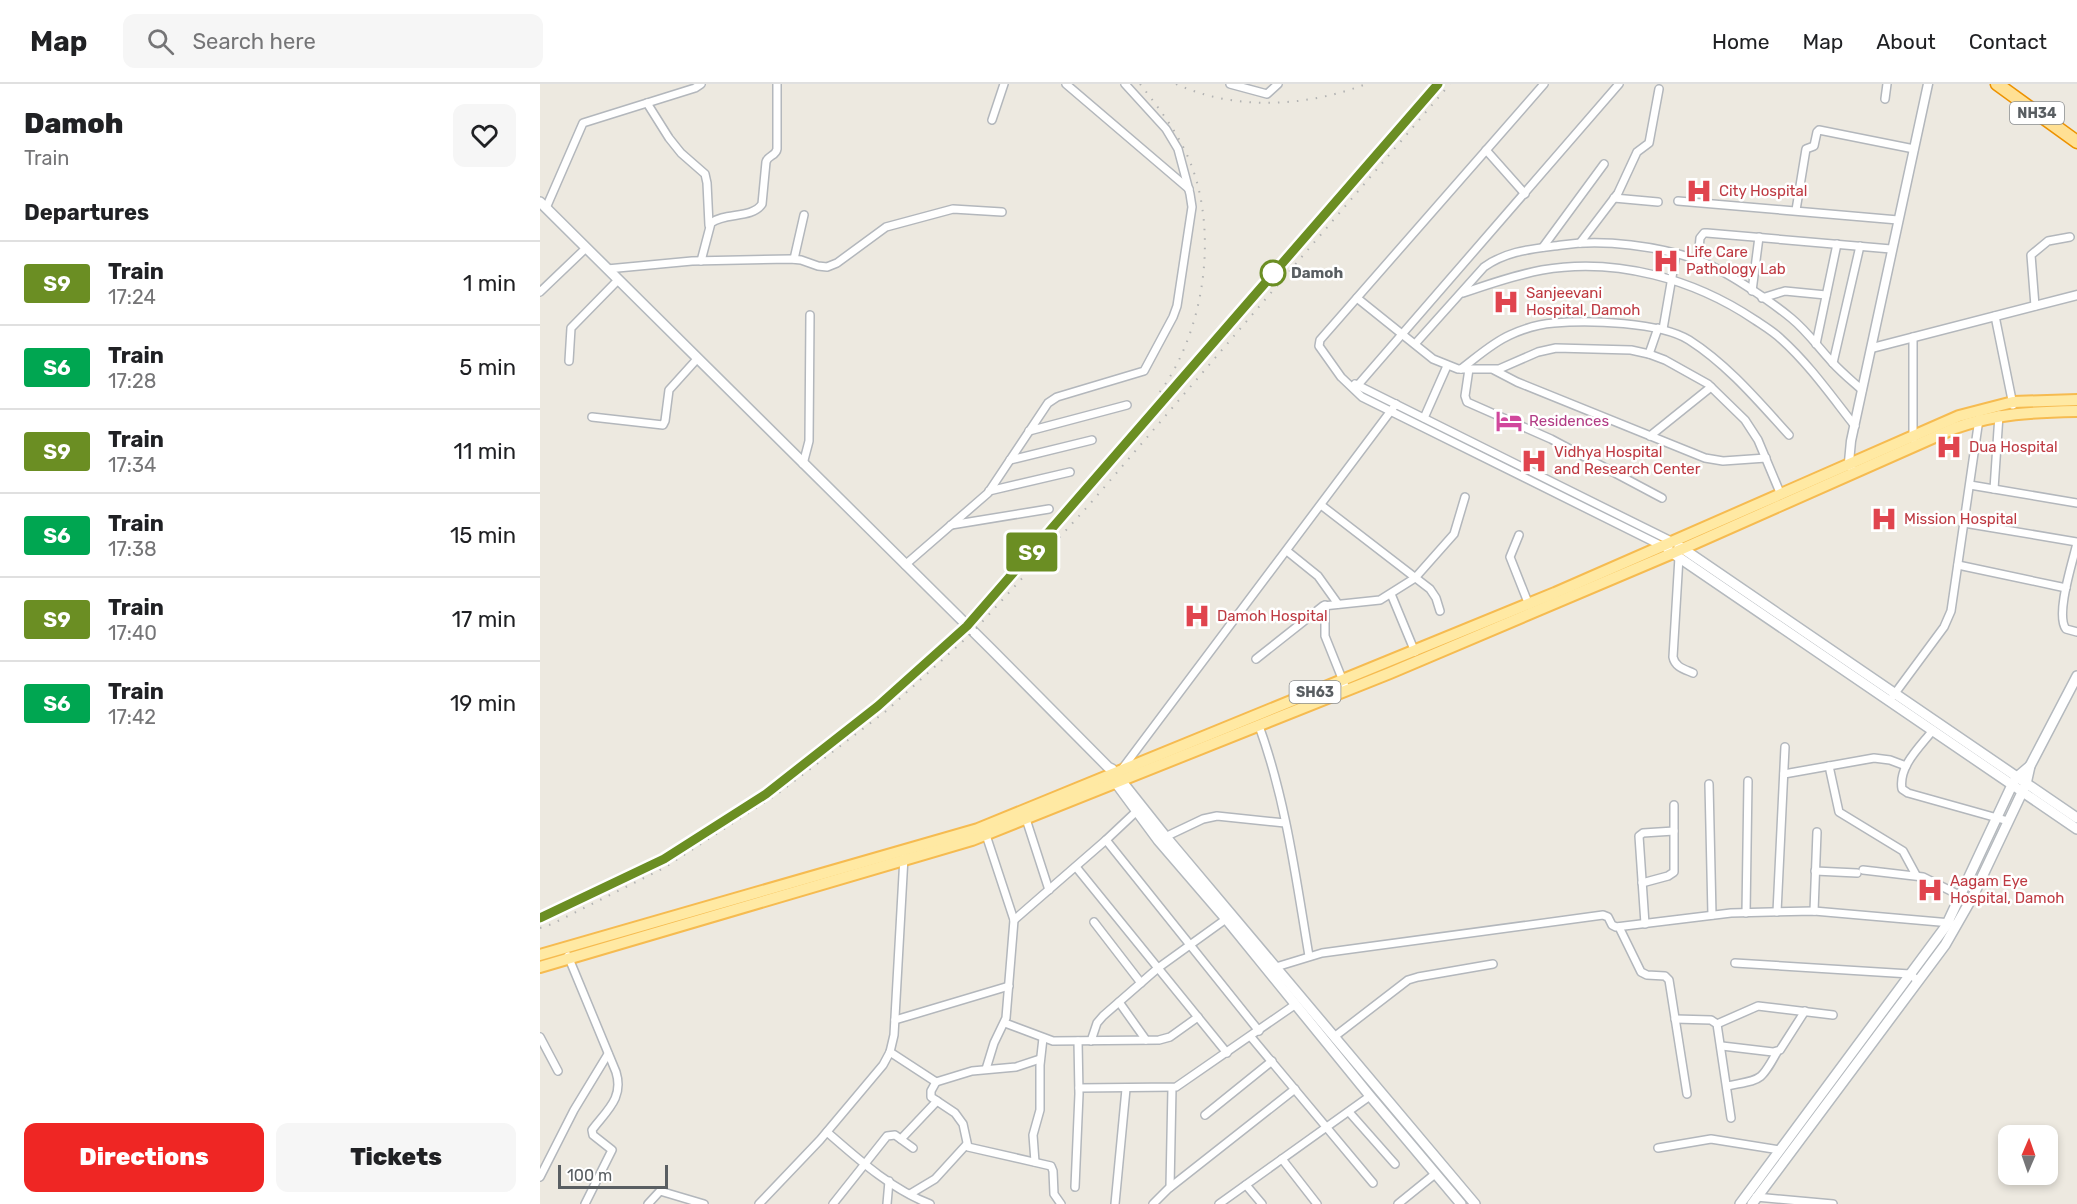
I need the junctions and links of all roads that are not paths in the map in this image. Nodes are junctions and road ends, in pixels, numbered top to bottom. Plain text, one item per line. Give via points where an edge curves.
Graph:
1 (701, 84) edge
2 (777, 84) edge
3 (1004, 84) edge
4 (1066, 84) edge
5 (1125, 84) edge
6 (1230, 84) edge
7 (1278, 84) edge
8 (1544, 84) edge
9 (1619, 84) edge
10 (1887, 84) edge
11 (1928, 84) edge
12 (1997, 84) edge
13 (2005, 84) edge
14 (1659, 89) dead end
15 (1885, 99) dead end
16 (647, 103) junction
17 (992, 120) dead end
18 (2077, 135) edge
19 (2077, 142) edge
20 (1914, 149) junction
21 (1486, 150) junction
22 (1604, 164) dead end
23 (1189, 189) junction
24 (1525, 194) junction
25 (1614, 198) junction
26 (1678, 201) dead end
27 (1658, 202) dead end
28 (543, 205) edge
29 (1796, 210) junction
30 (1002, 212) dead end
31 (804, 215) dead end
32 (1898, 220) junction
33 (709, 226) junction
34 (1759, 237) junction
35 (2070, 237) dead end
36 (1580, 243) junction
37 (1836, 244) junction
38 (1860, 246) junction
39 (1543, 247) junction
40 (586, 248) junction
41 (1891, 249) junction
42 (1676, 254) junction
43 (794, 259) junction
44 (1698, 260) junction
45 (701, 261) junction
46 (607, 269) junction
47 (1672, 279) junction
48 (618, 280) junction
49 (1752, 291) junction
50 (540, 292) edge
51 (1460, 294) junction
52 (1826, 295) junction
53 (2077, 295) edge
54 (1357, 298) junction
55 (1762, 298) junction
56 (2035, 306) junction
57 (810, 315) dead end
58 (1995, 316) junction
59 (1660, 329) junction
60 (1403, 335) junction
61 (1913, 337) junction
62 (1415, 344) junction
63 (1816, 344) junction
64 (1872, 348) junction
65 (1649, 354) junction
66 (697, 359) junction
67 (569, 361) dead end
68 (1833, 363) junction
69 (1447, 366) junction
70 (1465, 369) junction
71 (1494, 370) junction
72 (1341, 377) junction
73 (1358, 385) junction
74 (1711, 387) junction
75 (1862, 390) junction
76 (2077, 400) edge
77 (1396, 404) junction
78 (1127, 405) dead end
79 (2065, 406) junction
80 (2014, 407) junction
81 (2077, 411) edge
82 (1392, 412) junction
83 (1978, 415) junction
84 (1999, 415) junction
85 (592, 417) dead end
86 (1424, 418) junction
87 (1855, 426) junction
88 (1029, 431) junction
89 (1789, 435) dead end
90 (1650, 436) junction
91 (1092, 440) dead end
92 (1913, 441) junction
93 (1480, 446) junction
94 (1477, 454) junction
95 (1766, 458) junction
96 (1010, 460) junction
97 (803, 464) junction
98 (1522, 467) junction
99 (1851, 467) junction
100 (1070, 471) dead end
101 (1519, 475) junction
102 (1970, 485) junction
103 (1994, 489) junction
104 (989, 491) junction
105 (1563, 492) junction
106 (1465, 497) dead end
107 (1662, 498) dead end
108 (1783, 498) junction
109 (2077, 503) edge
110 (1322, 505) junction
111 (1049, 509) dead end
112 (1964, 523) junction
113 (950, 525) junction
114 (1519, 535) dead end
115 (2077, 543) edge
116 (1667, 544) junction
117 (1287, 551) junction
118 (1679, 553) junction
119 (905, 565) junction
120 (1958, 565) junction
121 (1621, 570) junction
122 (1415, 578) junction
123 (2066, 588) junction
124 (1391, 594) junction
125 (1338, 604) junction
126 (1325, 605) junction
127 (1530, 608) junction
128 (1440, 611) dead end
129 (2077, 632) edge
130 (1417, 656) junction
131 (1256, 659) dead end
132 (1693, 673) dead end
133 (2077, 676) edge
134 (1345, 685) junction
135 (1892, 697) junction
136 (1264, 720) junction
137 (1933, 730) junction
138 (1785, 747) dead end
139 (1970, 750) junction
140 (1829, 766) junction
141 (1906, 766) junction
142 (2030, 766) junction
143 (1784, 774) junction
144 (1115, 775) junction
145 (1748, 781) dead end
146 (2014, 781) junction
147 (1709, 784) dead end
148 (2024, 788) junction
149 (1674, 805) dead end
150 (1139, 808) junction
151 (2077, 818) edge
152 (1026, 819) junction
153 (1996, 819) junction
154 (2008, 821) junction
155 (1285, 823) junction
156 (2077, 829) edge
157 (1674, 831) junction
158 (1817, 832) dead end
159 (986, 835) junction
160 (1162, 838) junction
161 (1106, 840) junction
162 (904, 856) junction
163 (1076, 867) junction
164 (1815, 872) junction
165 (1916, 875) junction
166 (1642, 883) junction
167 (1049, 890) junction
168 (1960, 896) junction
169 (1814, 911) junction
170 (1778, 912) junction
171 (1746, 913) junction
172 (1712, 915) junction
173 (1226, 919) junction
174 (1014, 920) junction
175 (1094, 922) dead end
176 (1953, 923) junction
177 (1645, 924) junction
178 (1619, 927) junction
179 (1190, 945) junction
180 (568, 953) junction
181 (540, 955) edge
182 (1310, 956) junction
183 (1735, 963) dead end
184 (1493, 964) dead end
185 (540, 967) edge
186 (1276, 967) junction
187 (1158, 968) junction
188 (1910, 974) junction
189 (1918, 981) junction
190 (1141, 983) junction
191 (1009, 986) junction
192 (1119, 1002) junction
193 (1296, 1004) junction
194 (1805, 1011) junction
195 (1833, 1015) dead end
196 (1198, 1017) junction
197 (1675, 1019) junction
198 (895, 1020) junction
199 (1005, 1023) junction
200 (1717, 1024) junction
201 (1259, 1031) junction
202 (540, 1037) edge
203 (1251, 1037) junction
204 (1334, 1037) junction
205 (1043, 1038) junction
206 (1869, 1039) junction
207 (1146, 1040) junction
208 (1078, 1041) junction
209 (1091, 1041) junction
210 (1722, 1046) junction
211 (890, 1052) junction
212 (1777, 1052) junction
213 (608, 1053) junction
214 (1227, 1053) junction
215 (1040, 1059) junction
216 (1272, 1061) junction
217 (986, 1069) junction
218 (558, 1071) dead end
219 (936, 1082) junction
220 (1727, 1086) junction
221 (1079, 1088) junction
222 (1172, 1088) junction
223 (1126, 1089) junction
224 (1295, 1089) junction
225 (1687, 1094) dead end
226 (1370, 1096) junction
227 (937, 1101) junction
228 (1349, 1112) junction
229 (1205, 1115) dead end
230 (1731, 1118) dead end
231 (1328, 1127) junction
232 (827, 1132) junction
233 (901, 1139) junction
234 (966, 1145) junction
235 (914, 1148) dead end
236 (1658, 1148) dead end
237 (1779, 1150) junction
238 (1282, 1159) junction
239 (1035, 1162) junction
240 (864, 1163) junction
241 (1395, 1164) dead end
242 (1435, 1174) junction
243 (540, 1177) edge
244 (890, 1181) junction
245 (1373, 1183) dead end
246 (1246, 1185) junction
247 (1075, 1187) dead end
248 (1170, 1187) junction
249 (910, 1194) junction
250 (1752, 1198) edge
251 (1456, 1203) edge
252 (1789, 1203) edge
253 (585, 1204) edge
254 (648, 1204) edge
255 (704, 1204) edge
256 (759, 1204) edge
257 (833, 1204) edge
258 (887, 1204) edge
259 (930, 1204) edge
260 (1061, 1204) edge
261 (1115, 1204) edge
262 (1153, 1204) edge
263 (1218, 1204) edge
264 (1262, 1204) edge
265 (1317, 1204) edge
266 (1398, 1204) edge
267 (1475, 1204) edge
268 (1740, 1204) edge
269 (1833, 1204) edge

1 - 16 street
2 - 33 street via 777,149 766,162 762,204 753,211 719,218
3 - 17 street
4 - 23 street
5 - 23 street via 1173,139
6 - 7 street via 1267,94
8 - 21 street
9 - 24 street
10 - 15 street
11 - 20 street
12 - 19 highway, NH34
13 - 18 highway, NH34
14 - 25 street via 1649,143 1637,152
16 - 28 street via 583,123
16 - 33 street via 681,153 705,174
20 - 29 street via 1819,130 1814,146 1806,149
20 - 32 street
21 - 24 street
21 - 54 street
22 - 39 street
23 - 88 street via 1191,220 1179,299 1147,368 1139,374 1052,400
24 - 60 street
25 - 27 street
25 - 36 street
26 - 29 street
28 - 40 main road
29 - 32 street
30 - 43 street via 953,209 886,227 827,267
31 - 43 street
32 - 41 street
33 - 45 street
34 - 37 street
34 - 44 street via 1704,233
34 - 49 street
35 - 56 street via 2048,241 2031,255
36 - 39 street
36 - 42 street via 1622,244
37 - 38 street
37 - 52 street
38 - 41 street
38 - 68 street
39 - 51 street via 1495,259
40 - 46 main road
40 - 50 street
41 - 64 street
42 - 44 street
42 - 47 street
43 - 45 street
44 - 49 street
45 - 46 street
46 - 48 main road
47 - 51 street via 1633,270 1544,270
47 - 59 street
47 - 87 street via 1735,307 1779,337
48 - 66 main road
48 - 67 street via 571,328
49 - 55 street
51 - 62 street
52 - 55 street via 1785,291
52 - 63 street
53 - 56 street
54 - 60 street
54 - 72 street via 1318,343
55 - 63 street via 1791,318
56 - 58 street
57 - 97 street via 809,441
58 - 61 street
58 - 80 street
59 - 65 street
59 - 70 street via 1553,323 1533,327 1498,341
59 - 89 street via 1687,339 1726,368
60 - 62 street
60 - 73 street
61 - 64 street
61 - 92 street
62 - 69 street
63 - 68 street
64 - 75 street
65 - 71 street via 1556,348
65 - 74 street
66 - 85 street via 669,390 663,425
66 - 97 main road
68 - 75 street
69 - 70 street
69 - 86 street
70 - 71 street
70 - 107 street via 1467,402 1551,439
71 - 90 street
72 - 73 street
72 - 82 street via 1362,397
73 - 77 street
74 - 90 street
74 - 95 street via 1752,430
75 - 87 street
76 - 79 main road, SH63
77 - 82 street
77 - 86 street
78 - 88 street
79 - 80 main road, SH63
79 - 81 main road, SH63
80 - 83 main road, SH63
80 - 84 main road, SH63
82 - 94 street
82 - 110 street
83 - 84 main road, SH63
83 - 92 main road, SH63 via 1959,416
83 - 102 street
84 - 103 street
86 - 93 street
87 - 99 street via 1849,451
88 - 96 street
90 - 95 street via 1718,461
91 - 96 street
92 - 99 main road, SH63
93 - 94 street
93 - 98 street
94 - 101 street
95 - 108 street
96 - 104 street
97 - 119 main road
98 - 101 street
98 - 105 street
99 - 108 main road, SH63
100 - 104 street
101 - 105 street
102 - 103 street
102 - 112 street
103 - 109 street
104 - 113 street
105 - 116 street
106 - 122 street via 1454,534
108 - 116 main road, SH63
108 - 118 main road, SH63
110 - 117 street
110 - 122 street
111 - 113 street
112 - 115 street
112 - 120 street
113 - 119 street
114 - 127 street via 1510,557
115 - 123 street
116 - 118 main road
116 - 121 main road, SH63
117 - 125 street via 1318,576
117 - 144 street
118 - 121 main road, SH63
118 - 132 street via 1673,657 1680,668
118 - 135 main road
119 - 144 main road
120 - 123 street
120 - 135 street via 1948,620
121 - 127 main road, SH63 via 1555,593
122 - 124 street
122 - 128 street via 1434,594
123 - 129 street via 2062,624
124 - 125 street via 1373,602
124 - 130 street
125 - 126 street
126 - 131 street
126 - 134 street via 1325,636
127 - 130 main road, SH63
130 - 134 main road, SH63
133 - 142 main road
134 - 136 main road, SH63
135 - 137 main road
135 - 139 main road
136 - 144 main road, SH63
136 - 155 street
137 - 139 main road
137 - 141 street
138 - 143 street
139 - 146 main road
140 - 141 street via 1880,758
140 - 143 street
140 - 165 street via 1839,812 1903,851
141 - 153 street via 1901,784 1905,791
142 - 146 main road
142 - 148 main road
143 - 170 street
144 - 150 main road
144 - 152 main road, SH63
144 - 162 main road, SH63
145 - 171 street
146 - 148 main road
146 - 153 main road
147 - 172 street
148 - 151 main road
148 - 154 main road
148 - 156 main road
149 - 157 street
150 - 160 main road
150 - 161 street
152 - 159 main road, SH63
152 - 167 street
153 - 154 street
153 - 168 main road
154 - 176 main road via 1973,896
155 - 160 street via 1217,816
155 - 182 street
157 - 166 street via 1674,872
157 - 166 street via 1639,836
158 - 164 street
159 - 162 main road, SH63
159 - 174 street
160 - 173 main road
160 - 186 main road
161 - 163 street
161 - 179 street
162 - 180 main road, SH63
162 - 198 street
163 - 167 street
163 - 187 street
164 - 165 street
164 - 169 street
165 - 168 street
166 - 177 street
167 - 174 street
168 - 176 main road
169 - 170 street
169 - 176 street
170 - 171 street
171 - 172 street
172 - 177 street
173 - 179 street
173 - 193 main road
174 - 191 street
175 - 190 street
176 - 188 main road
176 - 189 main road via 1945,945
177 - 178 street
178 - 182 street via 1603,915
178 - 197 street via 1641,972 1667,977
179 - 187 street
179 - 201 street
180 - 181 main road, SH63
180 - 185 main road, SH63
180 - 213 street
182 - 186 street
183 - 188 street
184 - 204 street via 1408,980
186 - 204 main road
187 - 190 street
187 - 196 street
188 - 189 street
188 - 206 main road
189 - 206 main road
190 - 192 street
191 - 198 street
191 - 199 street
192 - 207 street
192 - 209 street via 1100,1019
193 - 201 street
193 - 226 main road
194 - 195 street
194 - 200 street via 1754,1006
194 - 212 street
196 - 207 street via 1170,1037
196 - 214 street
197 - 200 street via 1711,1020
197 - 225 street
198 - 211 street
199 - 205 street
199 - 217 street via 995,1039
200 - 210 street
201 - 203 street
202 - 218 street
203 - 214 street
203 - 216 street
204 - 267 main road
205 - 208 street
205 - 215 street
206 - 237 main road
206 - 250 main road
207 - 209 street
208 - 209 street
208 - 221 street
210 - 212 street
210 - 220 street
211 - 219 street
211 - 232 street
212 - 220 street via 1760,1078
213 - 243 street
213 - 253 street via 619,1091 592,1132 611,1152
214 - 222 street
215 - 217 street via 1016,1067
215 - 239 street via 1041,1104 1032,1140
216 - 224 street
216 - 229 street
217 - 219 street
219 - 227 street via 930,1094
220 - 230 street
221 - 223 street
221 - 247 street
222 - 223 street
222 - 248 street
223 - 261 street
224 - 231 street
224 - 248 street
226 - 228 street
226 - 242 main road
227 - 233 street
227 - 234 street via 963,1124
228 - 231 street
228 - 241 street
231 - 238 street
231 - 245 street
232 - 240 street
232 - 256 street
233 - 235 street
233 - 240 street via 887,1136
234 - 239 street
234 - 249 street via 932,1182
236 - 237 street via 1711,1139
237 - 250 main road
238 - 246 street
238 - 265 street
239 - 260 street via 1053,1168 1054,1194
240 - 244 street
240 - 257 street
242 - 251 main road
242 - 266 street
244 - 249 street
244 - 258 street
246 - 263 street
246 - 264 street
248 - 262 street
249 - 259 street
250 - 252 street
250 - 268 main road
252 - 269 street
254 - 255 street via 660,1191

